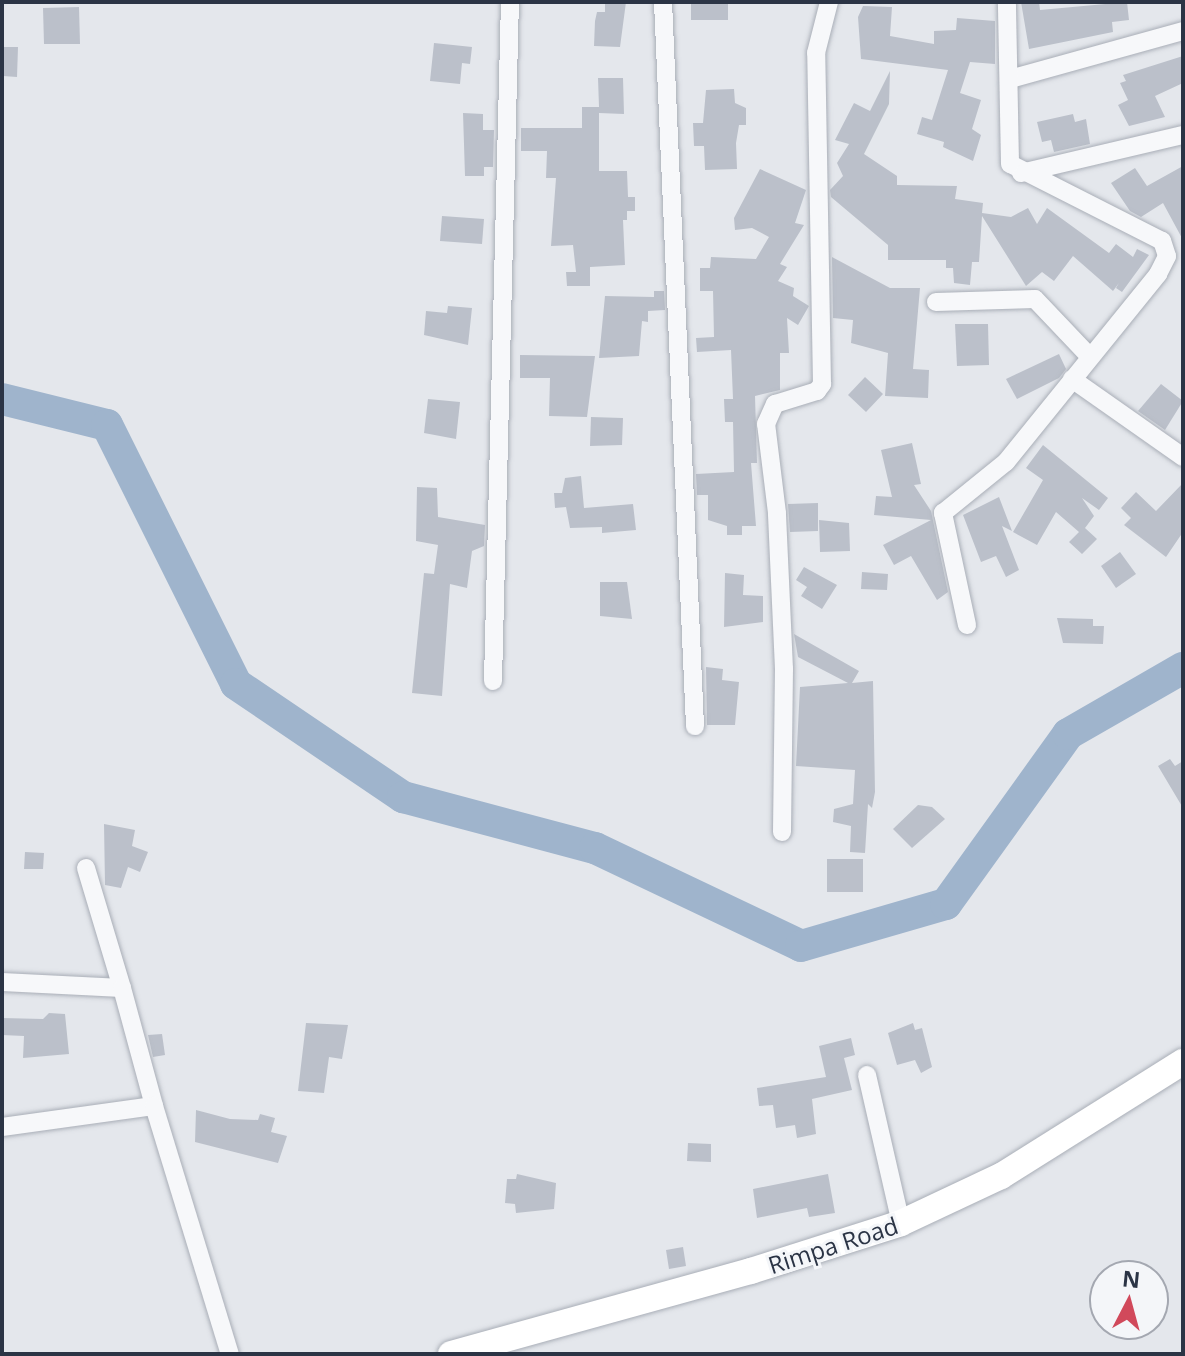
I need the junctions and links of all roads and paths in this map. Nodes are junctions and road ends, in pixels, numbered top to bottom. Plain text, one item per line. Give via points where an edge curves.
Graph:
1 (510, 2) edge
2 (663, 2) edge
3 (829, 2) edge
4 (1007, 2) edge
5 (1183, 31) edge
6 (1010, 79) junction
7 (1183, 135) edge
8 (1021, 173) junction
9 (936, 302) dead end
10 (1090, 357) junction
11 (1072, 379) junction
12 (1183, 457) edge
13 (967, 625) dead end
14 (493, 681) dead end
15 (695, 726) dead end
16 (782, 832) dead end
17 (86, 868) dead end
18 (2, 982) edge
19 (122, 988) junction
20 (1183, 1062) edge
21 (867, 1075) dead end
22 (154, 1106) junction
23 (2, 1127) edge
24 (901, 1223) junction
25 (230, 1354) edge
26 (451, 1354) edge

1 - 14 street
2 - 15 street
3 - 16 street via 816,53 822,384 817,391 775,404 766,424 777,513 784,669
4 - 6 street
5 - 6 street
6 - 8 street via 1008,151 1010,164
7 - 8 street
8 - 10 street via 1167,246 1158,274
9 - 10 street via 1035,299
10 - 11 street
11 - 12 street
11 - 13 street via 1006,462 943,513
17 - 19 street
18 - 19 street
19 - 22 street
20 - 24 street, Rimpa Road via 1001,1176
21 - 24 street
22 - 23 street
22 - 25 street
24 - 26 street, Rimpa Road via 765,1267

